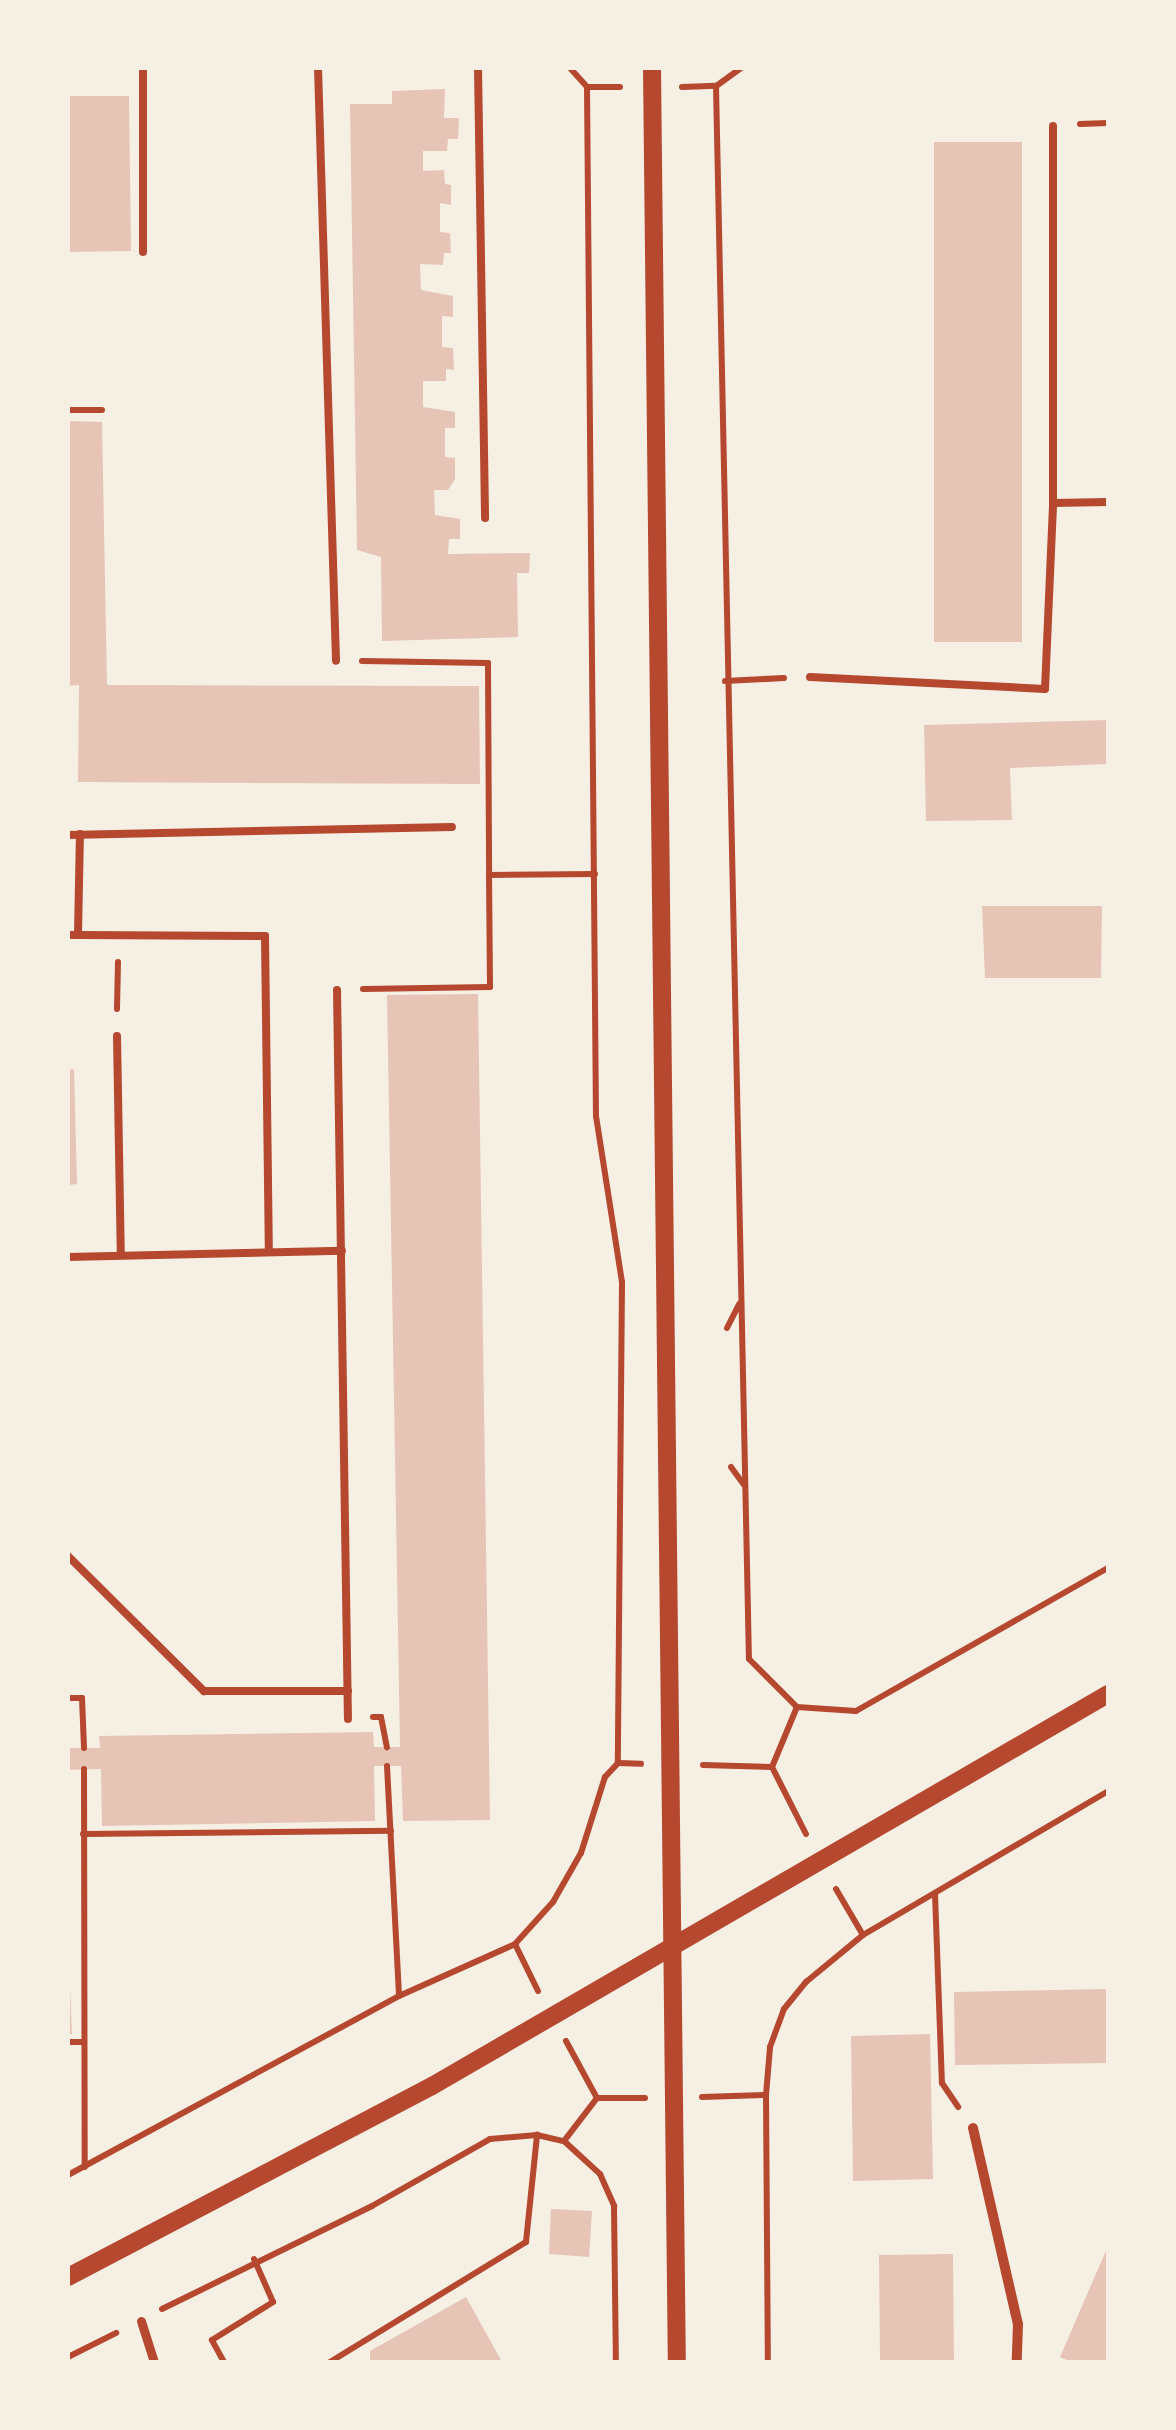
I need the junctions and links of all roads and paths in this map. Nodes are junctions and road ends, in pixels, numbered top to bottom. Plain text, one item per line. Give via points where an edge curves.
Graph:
1 (143, 68) edge
2 (318, 68) edge
3 (478, 68) edge
4 (570, 68) edge
5 (652, 68) edge
6 (740, 68) edge
7 (1053, 126) dead end
8 (143, 252) dead end
9 (68, 410) edge
10 (102, 410) dead end
11 (1108, 502) edge
12 (1053, 503) junction
13 (486, 518) dead end
14 (336, 661) joint
15 (810, 677) joint
16 (725, 681) junction
17 (452, 827) dead end
18 (68, 834) edge
19 (80, 834) junction
20 (594, 874) junction
21 (489, 875) junction
22 (68, 935) edge
23 (78, 935) junction
24 (118, 937) junction
25 (387, 988) dead end
26 (337, 990) dead end
27 (117, 1036) joint
28 (268, 1251) junction
29 (342, 1251) junction
30 (121, 1255) junction
31 (68, 1256) edge
32 (740, 1303) junction
33 (727, 1328) dead end
34 (731, 1467) dead end
35 (744, 1486) junction
36 (68, 1556) edge
37 (348, 1691) junction
38 (1108, 1694) edge
39 (68, 1698) edge
40 (797, 1707) dead end
41 (381, 1717) dead end
42 (348, 1719) dead end
43 (387, 1747) dead end
44 (84, 1748) dead end
45 (618, 1763) dead end
46 (388, 1766) dead end
47 (84, 1769) dead end
48 (391, 1831) junction
49 (83, 1834) junction
50 (934, 1894) dead end
51 (674, 1943) junction
52 (514, 1944) dead end
53 (399, 1996) junction
54 (68, 2042) edge
55 (84, 2042) junction
56 (297, 2042) dead end
57 (312, 2044) junction
58 (257, 2064) dead end
59 (254, 2076) junction
60 (766, 2095) dead end
61 (597, 2098) dead end
62 (973, 2128) joint
63 (538, 2135) junction
64 (564, 2142) junction
65 (85, 2167) junction
66 (68, 2175) edge
67 (254, 2259) junction
68 (68, 2277) edge
69 (141, 2320) junction
70 (68, 2357) edge
71 (154, 2362) edge
72 (224, 2362) edge
73 (330, 2362) edge
74 (616, 2362) edge
75 (677, 2362) edge
76 (768, 2362) edge
77 (1017, 2362) edge

1 - 8 lane
2 - 14 lane
3 - 13 lane
4 - 20 path via 588,87
5 - 51 street
6 - 16 path via 716,86
7 - 12 lane
9 - 10 path
11 - 12 lane
12 - 15 lane via 1046,690
14 - 21 path via 488,663
15 - 16 path
16 - 32 path
17 - 19 lane
18 - 19 lane
19 - 23 lane
20 - 21 path
20 - 45 path via 596,1116 622,1282
21 - 25 path via 490,988
22 - 23 lane
23 - 24 lane
24 - 27 path
24 - 28 lane via 265,936
26 - 29 lane
27 - 30 lane
28 - 29 lane
28 - 30 lane
29 - 37 lane
30 - 31 lane
32 - 33 path
32 - 35 path
34 - 35 path
35 - 40 path via 749,1659
36 - 37 lane via 204,1692
37 - 42 lane
38 - 51 street
39 - 44 path via 82,1698
41 - 43 path
46 - 48 path
47 - 49 path
48 - 49 path
48 - 53 path
49 - 55 path
50 - 62 path via 942,2083
51 - 68 street via 416,2095
51 - 75 street
52 - 53 path
53 - 57 path
54 - 55 path
55 - 65 path
56 - 57 path
57 - 59 path
58 - 59 path
59 - 65 path
60 - 76 path
61 - 64 path
62 - 77 street via 1018,2324
63 - 64 path
63 - 67 path via 490,2139 372,2206
63 - 73 path via 526,2242
64 - 74 path via 600,2174 614,2206
65 - 66 path
67 - 69 path
67 - 72 path via 273,2302 212,2340
69 - 70 path
69 - 71 street

